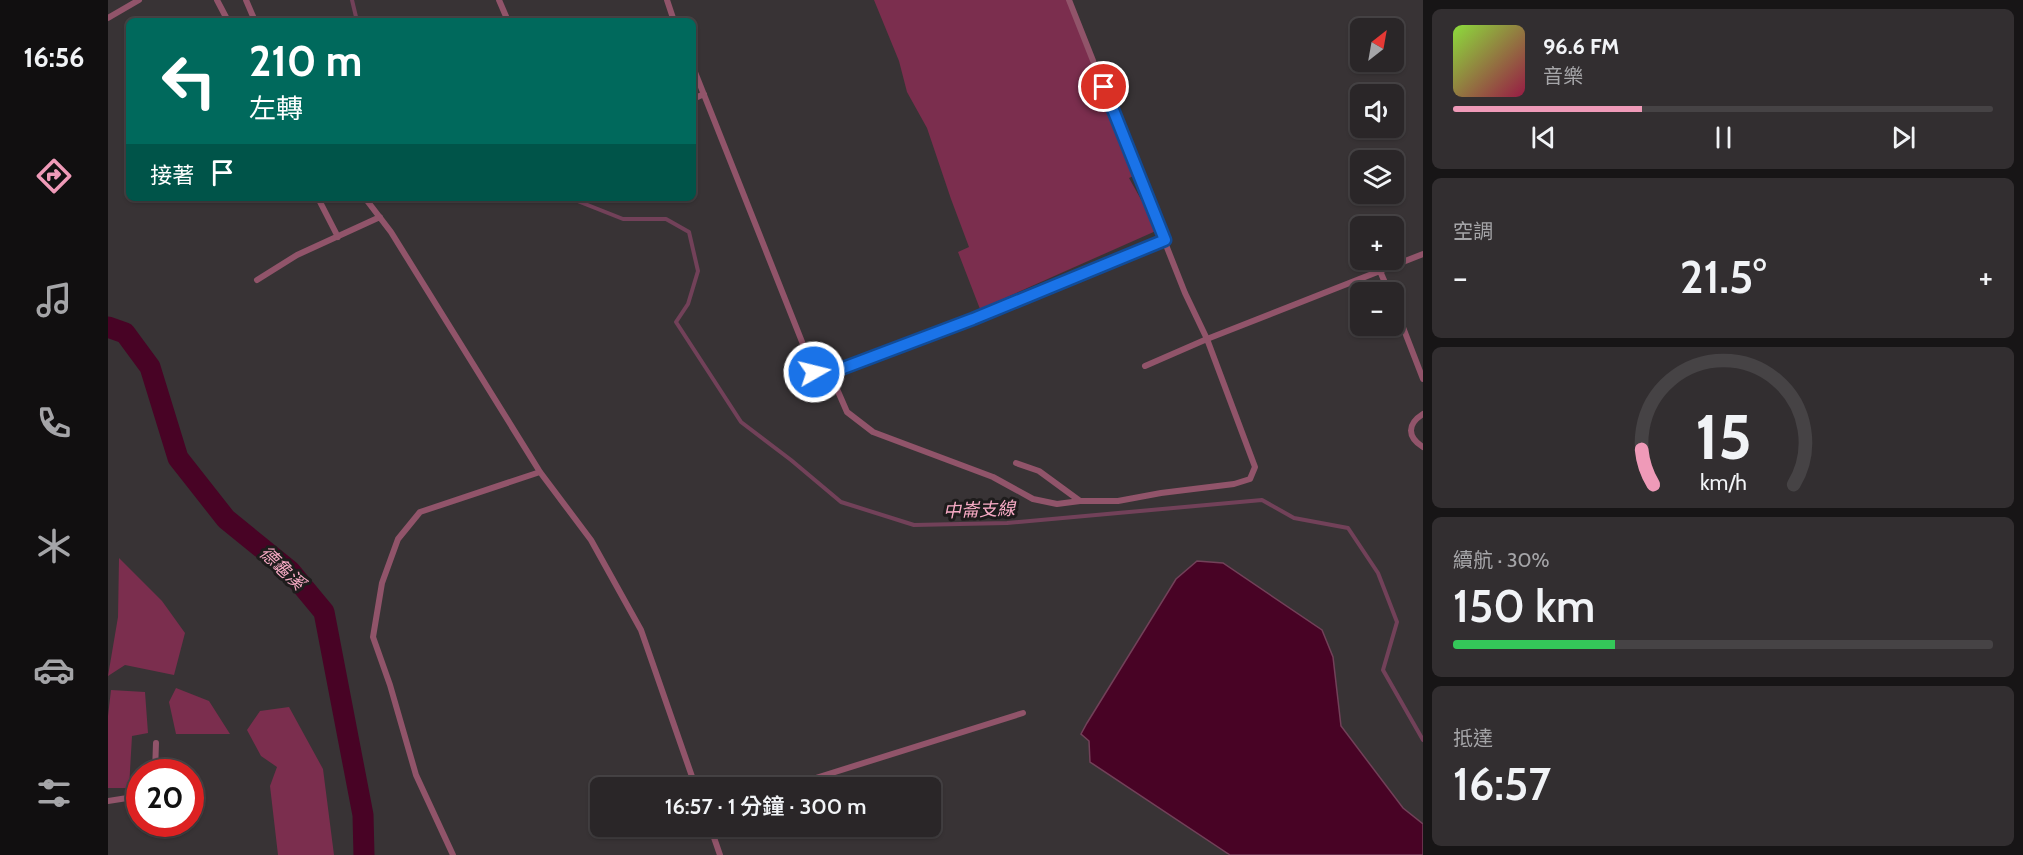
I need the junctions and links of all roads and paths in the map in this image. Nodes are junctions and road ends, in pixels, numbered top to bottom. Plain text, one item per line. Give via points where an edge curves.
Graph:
1 (139, 0) edge
2 (217, 0) edge
3 (246, 0) edge
4 (499, 0) edge
5 (667, 0) edge
6 (1069, 0) edge
7 (108, 18) edge
8 (226, 18) edge
9 (254, 18) edge
10 (507, 18) edge
11 (674, 18) edge
12 (696, 74) edge
13 (704, 94) junction
14 (696, 98) edge
15 (320, 201) edge
16 (367, 201) edge
17 (380, 217) junction
18 (338, 237) junction
19 (1165, 240) junction
20 (1423, 254) edge
21 (1380, 271) junction
22 (257, 280) dead end
23 (1385, 282) edge
24 (1404, 330) edge
25 (1207, 339) junction
26 (1145, 366) dead end
27 (830, 373) junction
28 (1423, 379) edge
29 (1423, 414) edge
30 (1423, 447) edge
31 (1016, 463) dead end
32 (540, 472) junction
33 (1080, 501) junction
34 (1023, 713) dead end
35 (156, 743) dead end
36 (155, 759) edge
37 (692, 777) edge
38 (819, 777) edge
39 (126, 798) edge
40 (108, 801) edge
41 (714, 837) edge
42 (453, 855) edge
43 (720, 855) edge

1 - 7 lane
2 - 8 lane
3 - 9 lane
4 - 10 lane
5 - 11 lane
6 - 19 lane
12 - 13 lane
13 - 14 lane
13 - 27 lane via 814,372
15 - 18 lane
16 - 17 lane
17 - 18 lane
17 - 32 lane
18 - 22 lane via 297,255
19 - 25 lane
19 - 27 lane
20 - 21 lane
21 - 23 lane
21 - 25 lane
24 - 28 lane
25 - 26 lane
25 - 33 lane via 1255,467 1250,479 1118,501
27 - 33 lane via 847,412 873,432 993,477 1034,499 1057,504
29 - 30 lane via 1410,428 1412,438
31 - 33 lane via 1039,471
32 - 37 lane via 591,540 641,630
32 - 42 lane via 420,512 398,539 382,584 373,637 416,775
34 - 38 lane
35 - 36 lane
39 - 40 lane
41 - 43 lane

